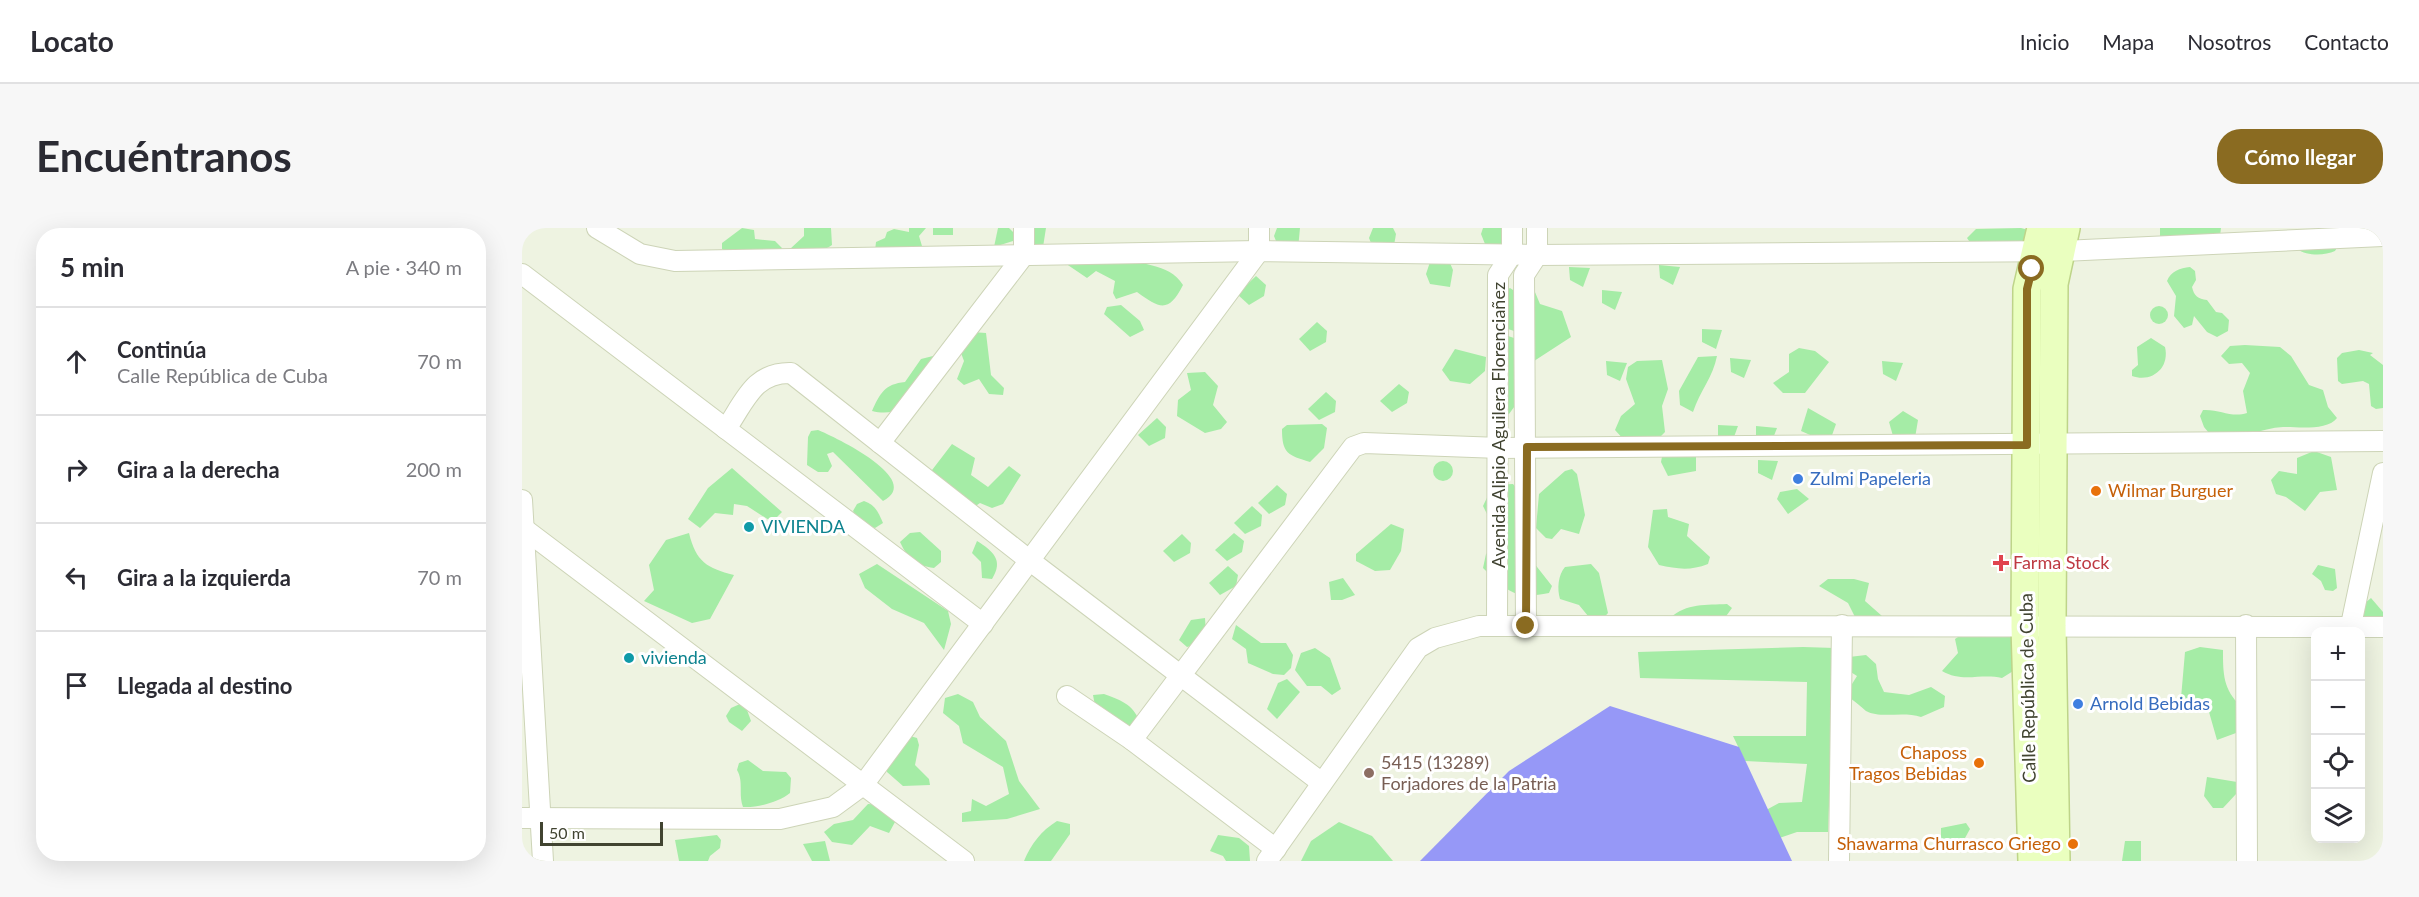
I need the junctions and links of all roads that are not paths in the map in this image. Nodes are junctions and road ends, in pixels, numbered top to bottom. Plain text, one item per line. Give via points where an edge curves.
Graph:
1 (597, 228) edge
2 (1024, 228) edge
3 (1259, 228) edge
4 (1512, 228) edge
5 (1537, 228) edge
6 (2383, 237) edge
7 (2038, 240) edge
8 (2065, 240) edge
9 (1259, 251) junction
10 (1512, 254) junction
11 (1024, 255) junction
12 (1537, 255) junction
13 (522, 274) edge
14 (726, 429) junction
15 (2383, 441) edge
16 (880, 442) junction
17 (2054, 444) junction
18 (2027, 445) junction
19 (1527, 447) junction
20 (1500, 448) junction
21 (2383, 473) edge
22 (522, 500) edge
23 (523, 528) edge
24 (1029, 560) junction
25 (982, 624) junction
26 (1842, 625) junction
27 (2246, 625) junction
28 (2351, 625) junction
29 (1497, 626) junction
30 (1526, 626) junction
31 (2025, 626) junction
32 (2052, 626) junction
33 (2383, 627) edge
34 (1180, 675) junction
35 (1067, 696) dead end
36 (1132, 740) junction
37 (1322, 783) junction
38 (863, 785) junction
39 (531, 817) edge
40 (1272, 855) edge
41 (543, 861) edge
42 (964, 861) edge
43 (1839, 861) edge
44 (2032, 861) edge
45 (2056, 861) edge
46 (2247, 861) edge

1 - 11 street via 640,254 675,261
2 - 11 street
3 - 9 street
4 - 10 street, Avenida Alipio Aguilera Florenciañez
5 - 12 street, Avenida Alipio Aguilera Florenciañez
6 - 8 street
7 - 8 street
7 - 12 street
7 - 18 main road, Calle República de Cuba via 2027,289
8 - 17 main road, Calle República de Cuba via 2054,284
9 - 10 street
9 - 11 street
9 - 24 street
10 - 12 street
10 - 20 street, Avenida Alipio Aguilera Florenciañez via 1498,275
11 - 16 street
12 - 19 street, Avenida Alipio Aguilera Florenciañez via 1524,275
13 - 14 street
14 - 16 street via 761,378 791,373
14 - 25 street
15 - 17 street
16 - 24 street
17 - 18 street
17 - 32 main road, Calle República de Cuba
18 - 19 street
18 - 31 main road, Calle República de Cuba
19 - 20 street
19 - 30 street, Avenida Alipio Aguilera Florenciañez
20 - 29 street, Avenida Alipio Aguilera Florenciañez
20 - 34 street via 1371,442 1353,447
21 - 28 street
22 - 23 street
23 - 38 street
23 - 39 street
24 - 25 street
24 - 34 street
25 - 38 street
26 - 30 street
26 - 31 street
26 - 43 street
27 - 28 street
27 - 32 street
27 - 46 street
28 - 33 street
29 - 30 street
29 - 37 street via 1479,626 1435,638 1418,648
31 - 32 street
31 - 44 main road, Calle República de Cuba
32 - 45 main road, Calle República de Cuba
34 - 36 street
34 - 37 street
35 - 36 street
36 - 40 street
37 - 40 street
38 - 39 street via 833,807 780,819
38 - 42 street
39 - 41 street

